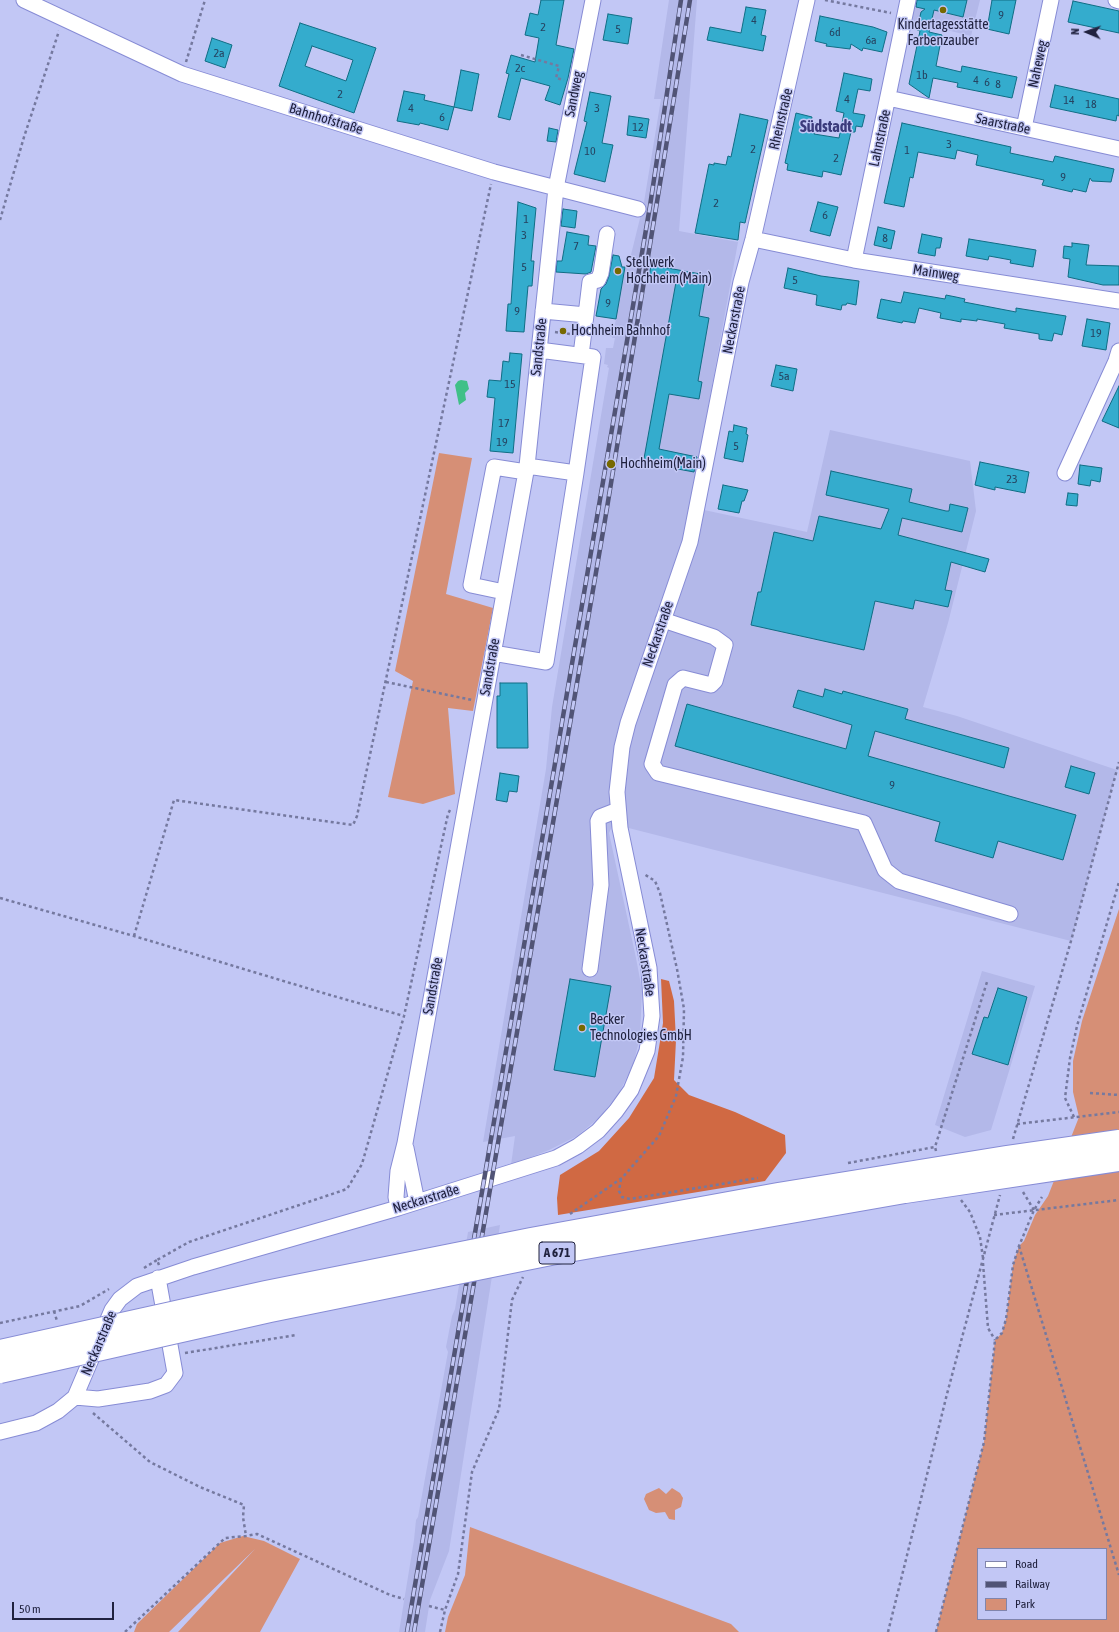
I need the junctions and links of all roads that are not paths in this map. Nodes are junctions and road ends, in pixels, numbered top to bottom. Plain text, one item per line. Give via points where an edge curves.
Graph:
1 (24, 0) edge
2 (593, 0) edge
3 (807, 0) edge
4 (908, 0) edge
5 (1051, 0) edge
6 (888, 98) junction
7 (1024, 128) junction
8 (1119, 149) edge
9 (556, 188) junction
10 (638, 208) dead end
11 (607, 234) dead end
12 (753, 239) junction
13 (854, 260) junction
14 (1119, 301) edge
15 (543, 311) junction
16 (586, 315) junction
17 (539, 350) junction
18 (1119, 350) edge
19 (581, 355) junction
20 (526, 469) junction
21 (576, 473) junction
22 (1065, 473) dead end
23 (504, 592) junction
24 (663, 620) junction
25 (493, 653) junction
26 (618, 810) junction
27 (1010, 914) dead end
28 (590, 969) dead end
29 (1119, 1141) edge
30 (405, 1143) junction
31 (1119, 1160) edge
32 (417, 1202) junction
33 (398, 1208) junction
34 (161, 1276) junction
35 (0, 1351) edge
36 (0, 1372) edge
37 (74, 1397) junction
38 (0, 1432) edge

1 - 9 street, Bahnhofstraße via 182,74 494,172
2 - 9 street, Sandweg
3 - 12 street, Rheinstraße
4 - 6 street, Lahnstraße
5 - 7 street, Naheweg
6 - 7 street, Saarstraße
6 - 13 street, Lahnstraße
7 - 8 street, Saarstraße
9 - 10 street, Bahnhofstraße
9 - 15 street, Sandstraße
11 - 16 street via 601,273 598,280 590,282
12 - 13 street, Mainweg
12 - 24 street, Neckarstraße via 741,282 694,524
13 - 14 street, Mainweg
15 - 16 street
15 - 17 street, Sandstraße
16 - 19 street
17 - 19 street
17 - 20 street, Sandstraße
18 - 22 street
19 - 21 street via 593,357
20 - 21 street
20 - 23 street, Sandstraße
20 - 23 street via 494,467 471,585
21 - 25 street via 546,662
23 - 25 street, Sandstraße
24 - 26 street, Neckarstraße via 628,724 619,769
24 - 27 street via 714,637 724,645 715,681 711,684 683,678 675,685 652,764 658,773 864,823 885,870 899,881
25 - 30 street, Sandstraße
26 - 28 street via 600,817 598,822 601,885
26 - 32 street, Neckarstraße via 623,853 648,968 651,994 652,1016 647,1050 631,1090 598,1131 556,1158
29 - 35 highway, A 671, bridge via 785,1193 530,1238 266,1292
30 - 32 street, Sandstraße
30 - 33 street, Sandstraße via 398,1170
31 - 36 highway, A 671, bridge via 905,1192 559,1253 270,1311
32 - 33 street, Neckarstraße
33 - 34 street, Neckarstraße
34 - 37 street, Neckarstraße via 136,1286 120,1299 112,1310
34 - 37 street via 175,1374 166,1385 150,1391 98,1399
37 - 38 street, Neckarstraße via 58,1411 36,1423

